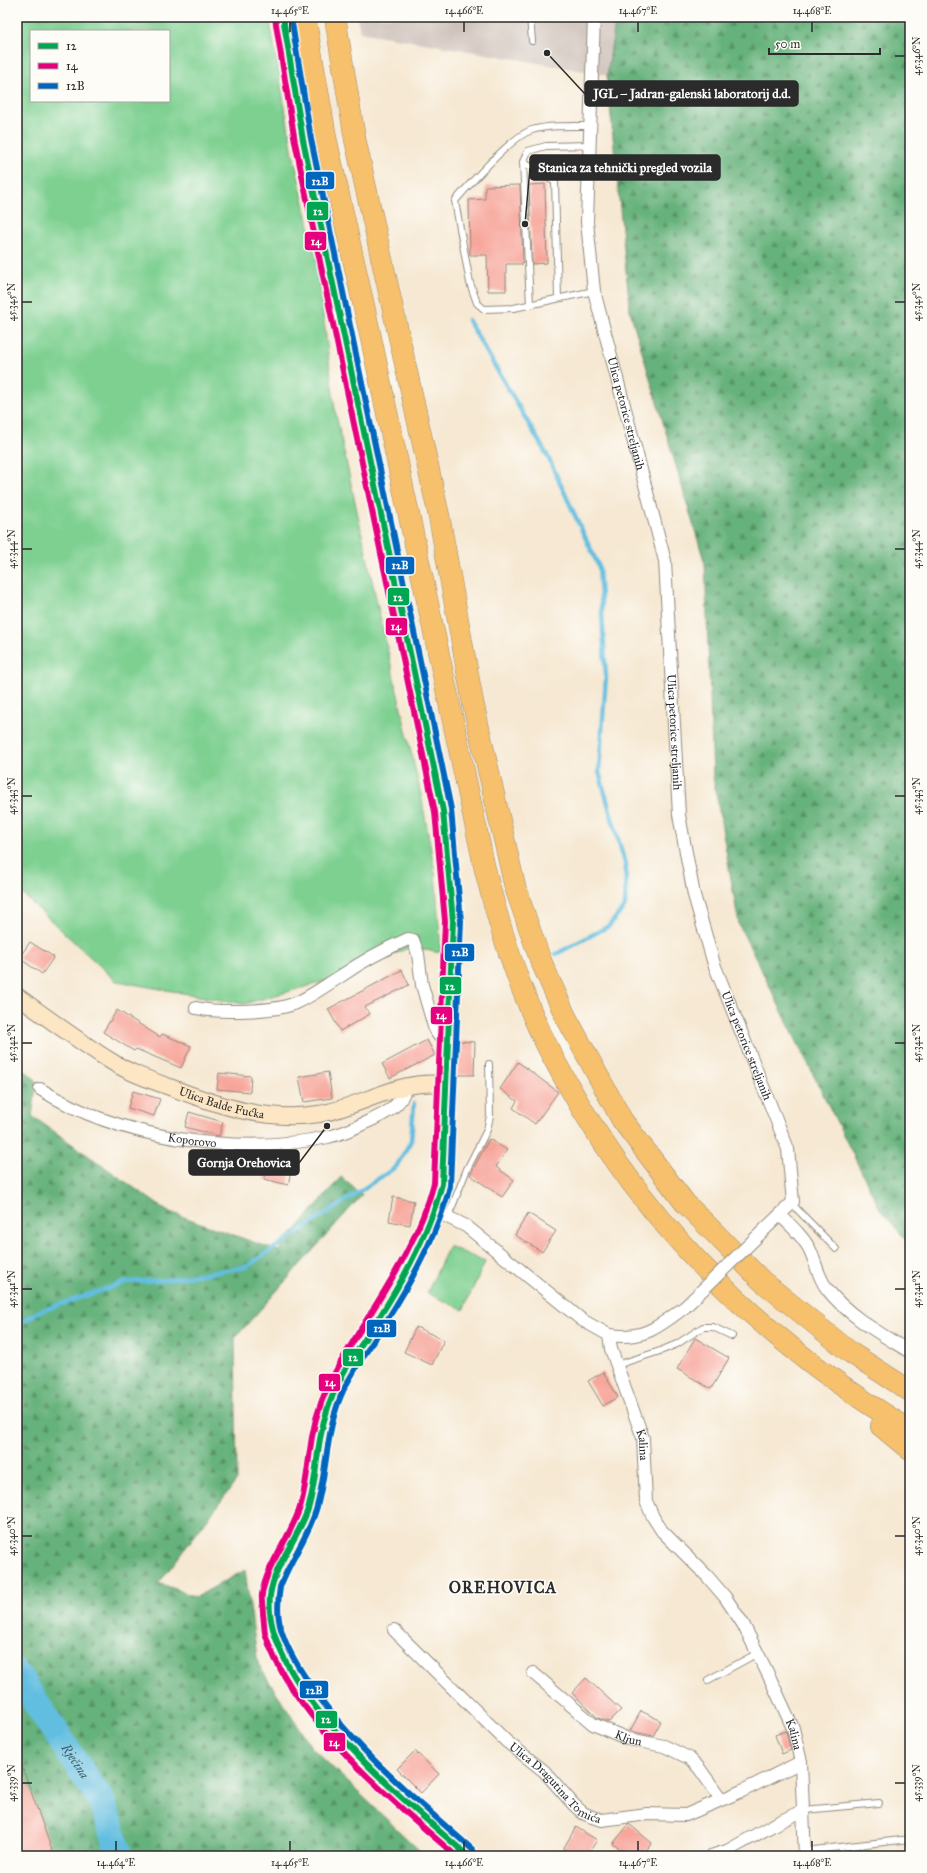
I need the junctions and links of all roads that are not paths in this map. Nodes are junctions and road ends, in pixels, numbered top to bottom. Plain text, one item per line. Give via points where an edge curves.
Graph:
1 (283, 17) edge
2 (306, 17) edge
3 (335, 17) edge
4 (530, 17) edge
5 (594, 17) edge
6 (532, 41) dead end
7 (590, 126) junction
8 (590, 145) junction
9 (523, 162) junction
10 (594, 291) junction
11 (558, 298) junction
12 (530, 305) junction
13 (17, 996) edge
14 (196, 1008) dead end
15 (448, 1040) junction
16 (489, 1064) dead end
17 (447, 1085) junction
18 (405, 1087) junction
19 (40, 1089) dead end
20 (791, 1203) junction
21 (441, 1214) junction
22 (780, 1215) junction
23 (836, 1249) dead end
24 (609, 1335) junction
25 (732, 1336) dead end
26 (910, 1352) edge
27 (617, 1365) junction
28 (838, 1384) junction
29 (910, 1391) edge
30 (910, 1430) edge
31 (910, 1450) edge
32 (394, 1630) dead end
33 (758, 1653) junction
34 (533, 1673) dead end
35 (708, 1680) dead end
36 (801, 1762) junction
37 (721, 1799) junction
38 (879, 1803) dead end
39 (804, 1810) junction
40 (910, 1839) edge
41 (842, 1847) junction
42 (805, 1854) edge
43 (468, 1856) edge
44 (711, 1856) edge
45 (844, 1856) edge

1 - 15 main road via 305,148 443,811 453,921
2 - 28 highway via 326,138 484,865 508,952 531,1011 587,1119 630,1181 671,1232 732,1296
3 - 29 highway via 355,139 438,516 473,703 515,887 540,959 565,1015 622,1120 685,1203 762,1281 851,1353
4 - 6 lane
5 - 7 street, Ulica petorice streljanih
7 - 8 street, Ulica petorice streljanih
7 - 12 lane via 558,126 530,130 497,156 454,201 470,283 477,303 484,309
8 - 9 lane via 546,146 528,151
8 - 10 street, Ulica petorice streljanih via 587,222
9 - 11 lane via 556,182
9 - 12 lane
10 - 11 lane
10 - 20 street, Ulica petorice streljanih via 665,561 679,815 694,895 714,964 788,1149 793,1202
11 - 12 lane
13 - 18 main road, Ulica Balde Fućka via 110,1060 147,1079 248,1113 281,1116 319,1114 340,1110
14 - 15 street via 241,1010 295,1004 408,939 413,940 418,954 422,986 434,1030
15 - 17 main road
16 - 21 lane via 490,1116 486,1130
17 - 18 main road, Ulica Balde Fućka via 426,1083
17 - 21 main road
18 - 19 street, Koporovo via 404,1096 397,1105 350,1130 328,1137 264,1144 234,1144 158,1135 77,1108
20 - 22 street
20 - 23 lane
21 - 24 street via 482,1237 582,1320
21 - 43 main road via 336,1387 325,1416 307,1511 277,1570 270,1597 272,1625 278,1644 289,1668 316,1706 352,1751
22 - 24 street, bridge via 685,1307 658,1328 623,1337
22 - 26 street via 801,1237 810,1250 819,1276 846,1308
24 - 27 street, Kalina
25 - 27 lane via 714,1327 703,1327 677,1344
27 - 33 street, Kalina via 643,1438 646,1501 653,1518 662,1531 725,1597
28 - 30 highway
28 - 31 highway via 861,1411
32 - 37 street, Ulica Dragutina Tomića via 506,1741 544,1771 583,1813 602,1820 647,1814 686,1815
33 - 35 lane
33 - 36 street, Kalina via 793,1728
34 - 37 street, Kljun via 593,1724 628,1739 664,1746 689,1758
36 - 37 street, Ulica Dragutina Tomića
36 - 39 street, Kalina
38 - 39 lane
39 - 42 street, Kalina
39 - 44 street via 727,1851
40 - 41 lane
41 - 42 lane
41 - 45 lane

